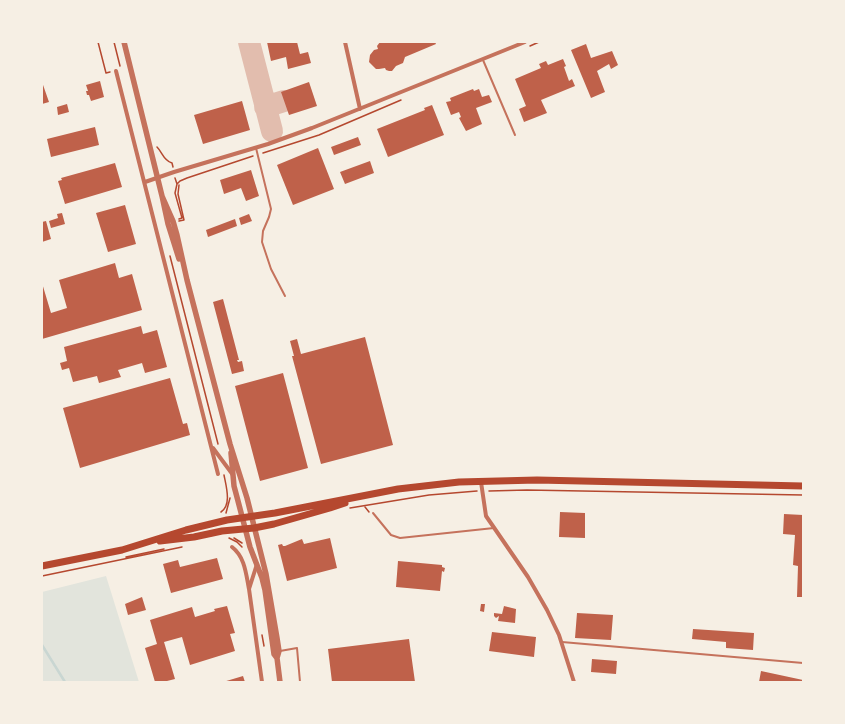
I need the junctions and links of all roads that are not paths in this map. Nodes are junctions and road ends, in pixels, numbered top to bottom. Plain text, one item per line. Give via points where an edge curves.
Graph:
1 (124, 42) edge
2 (345, 42) edge
3 (525, 42) edge
4 (483, 59) junction
5 (116, 71) road end
6 (360, 109) junction
7 (514, 135) dead end
8 (256, 148) junction
9 (158, 179) junction
10 (145, 182) junction
11 (285, 296) dead end
12 (230, 444) junction
13 (211, 446) junction
14 (218, 474) dead end
15 (233, 476) junction
16 (481, 482) junction
17 (803, 486) edge
18 (366, 495) junction
19 (373, 513) dead end
20 (252, 516) junction
21 (242, 518) junction
22 (254, 528) junction
23 (494, 528) junction
24 (245, 529) junction
25 (143, 544) junction
26 (232, 547) dead end
27 (257, 564) junction
28 (42, 566) edge
29 (249, 589) junction
30 (561, 642) junction
31 (277, 654) junction
32 (803, 664) edge
33 (262, 682) edge
34 (280, 682) edge
35 (300, 682) edge
36 (574, 682) edge

1 - 9 street
2 - 6 street
3 - 4 street
4 - 6 street
4 - 7 lane
5 - 10 street
6 - 8 street
8 - 9 street
8 - 11 lane via 271,209 262,242 271,269
9 - 10 street
9 - 12 street via 176,229
10 - 13 street
12 - 15 street
12 - 20 street
13 - 14 street
13 - 15 street
15 - 21 street
16 - 17 main road via 537,480
16 - 18 main road via 459,482
16 - 23 street via 486,516
18 - 20 main road
18 - 22 main road via 330,508
19 - 23 lane via 391,535 400,538
20 - 21 main road
20 - 22 street
21 - 24 street
21 - 25 main road via 186,530
22 - 24 main road
22 - 31 street via 269,586
23 - 30 street via 538,592
24 - 25 main road
24 - 27 street
25 - 28 main road
26 - 29 street via 242,557
27 - 29 street
27 - 31 street via 265,590
29 - 33 street
30 - 32 lane
30 - 36 street
31 - 34 street
31 - 35 lane via 297,648

